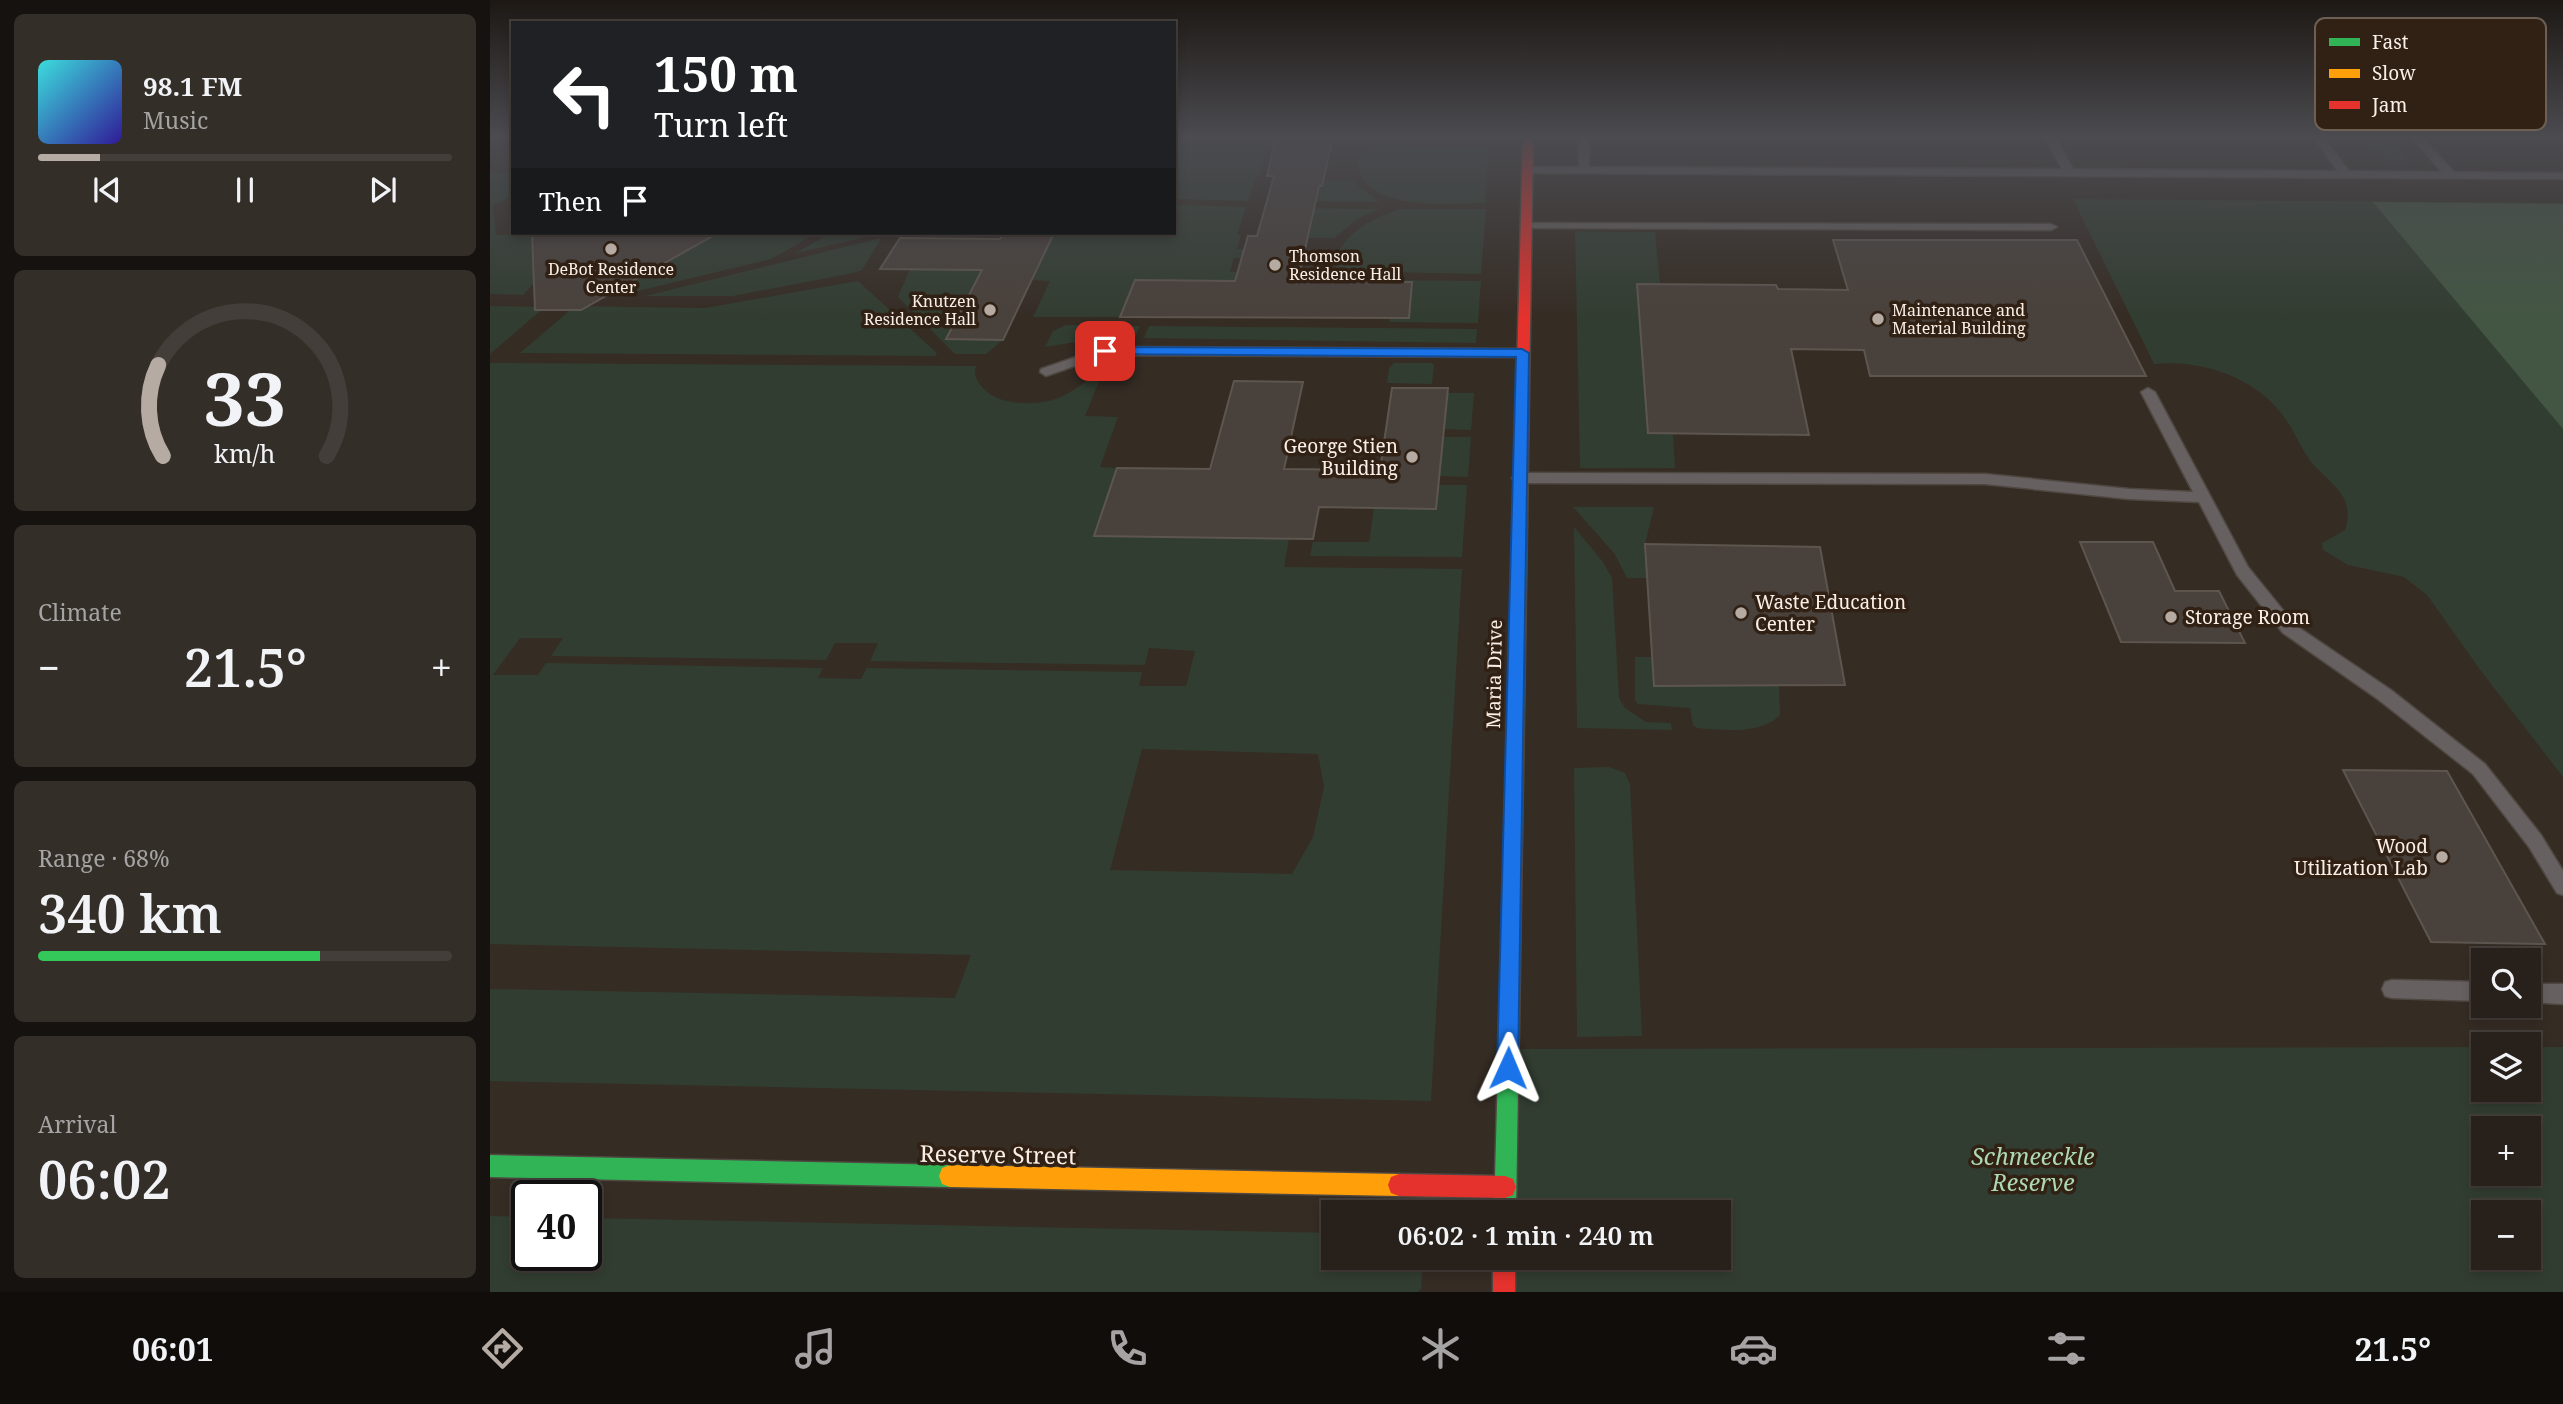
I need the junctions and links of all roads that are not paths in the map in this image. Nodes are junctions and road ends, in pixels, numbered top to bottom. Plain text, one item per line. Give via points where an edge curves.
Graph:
1 (1527, 197) edge
2 (1526, 226) junction
3 (2051, 227) dead end
4 (1522, 353) junction
5 (1046, 372) dead end
6 (2148, 392) dead end
7 (1519, 478) junction
8 (2202, 497) junction
9 (2563, 887) edge
10 (2392, 989) dead end
11 (2471, 992) edge
12 (2541, 993) edge
13 (2563, 994) edge
14 (490, 1166) edge
15 (1505, 1187) junction
16 (1505, 1200) edge
17 (1504, 1270) edge
18 (1504, 1292) edge

1 - 2 street, Maria Drive
2 - 3 lane
2 - 4 street, Maria Drive
4 - 5 lane via 1105,351
4 - 7 street, Maria Drive
6 - 8 lane
7 - 8 lane via 1985,479
7 - 15 street, Maria Drive
8 - 9 lane via 2242,571 2289,629 2385,695 2479,769 2536,841
10 - 11 lane
12 - 13 lane
14 - 15 street, Reserve Street
15 - 16 street, Maria Drive
17 - 18 street

